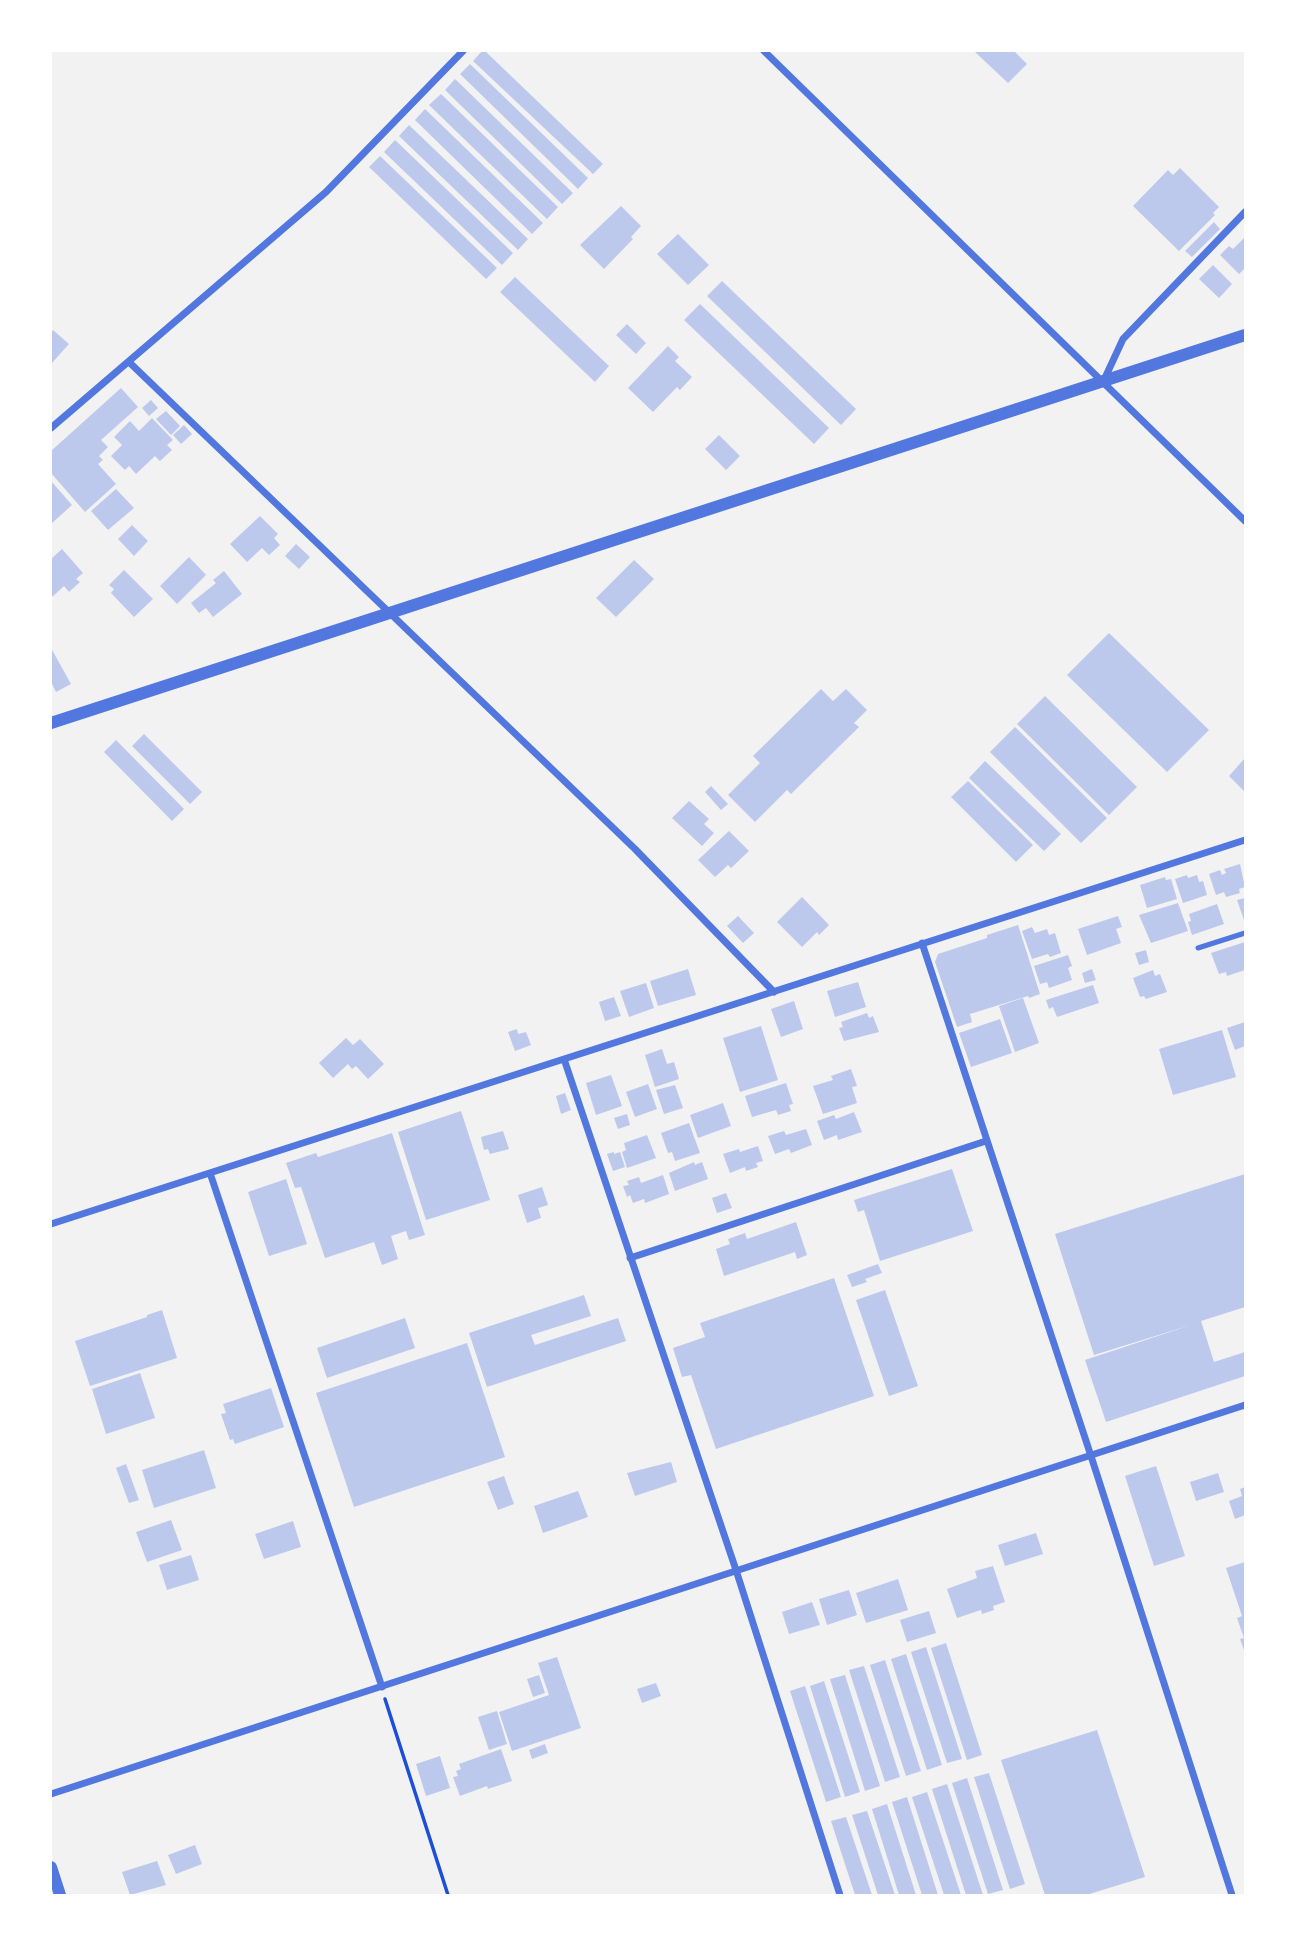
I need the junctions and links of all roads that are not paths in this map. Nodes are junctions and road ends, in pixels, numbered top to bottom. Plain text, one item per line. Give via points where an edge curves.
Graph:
1 (463, 51) edge
2 (764, 51) edge
3 (1245, 212) edge
4 (1245, 335) edge
5 (129, 362) junction
6 (1104, 381) junction
7 (51, 428) edge
8 (1245, 521) edge
9 (387, 612) junction
10 (51, 723) edge
11 (1245, 840) edge
12 (1245, 933) edge
13 (922, 943) junction
14 (1198, 948) dead end
15 (774, 992) junction
16 (564, 1059) junction
17 (986, 1140) junction
18 (210, 1173) junction
19 (51, 1224) edge
20 (630, 1258) junction
21 (1245, 1405) edge
22 (1091, 1455) junction
23 (736, 1570) junction
24 (382, 1687) junction
25 (51, 1794) edge
26 (51, 1867) edge
27 (60, 1895) edge
28 (840, 1895) edge
29 (1232, 1895) edge

1 - 5 street via 326,192
2 - 6 street
3 - 6 street via 1123,339
4 - 6 street
5 - 7 street
5 - 9 street
6 - 8 street
6 - 9 street
9 - 10 street
9 - 15 street via 635,849
11 - 13 street
12 - 14 lane
13 - 15 street
13 - 17 street
15 - 16 street
16 - 18 street
16 - 20 street
17 - 20 street
17 - 22 street
18 - 19 street
18 - 24 street
20 - 23 street
21 - 22 street
22 - 23 street
22 - 29 street
23 - 24 street
23 - 28 street
24 - 25 street
26 - 27 street

